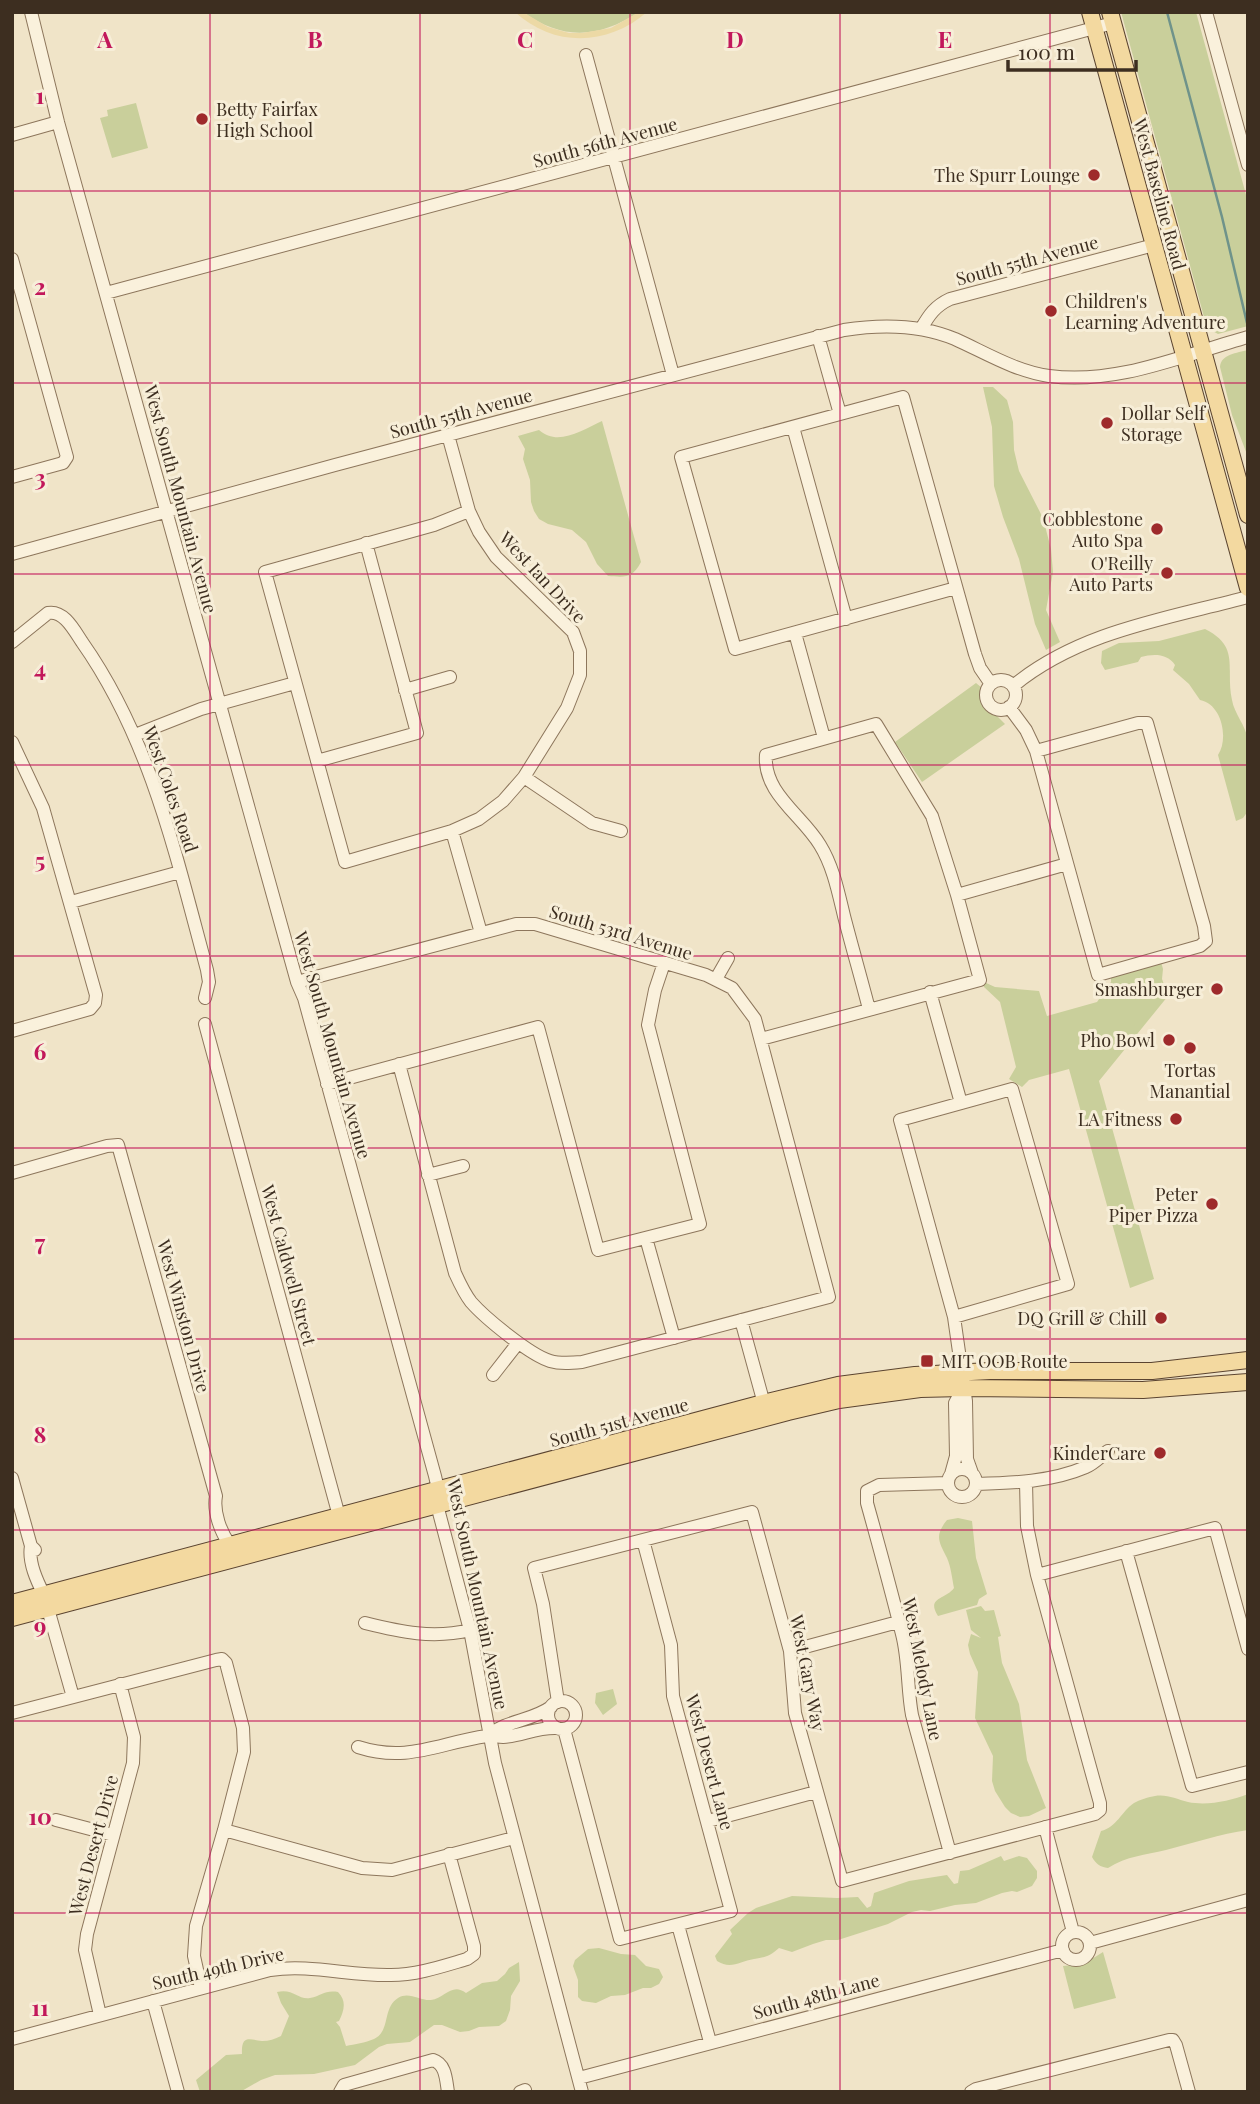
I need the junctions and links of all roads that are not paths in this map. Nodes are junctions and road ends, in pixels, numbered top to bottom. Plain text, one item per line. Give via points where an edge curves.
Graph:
1 (32, 12) edge
2 (1206, 12) edge
3 (1112, 18) edge
4 (1092, 20) edge
5 (586, 55) dead end
6 (58, 122) junction
7 (12, 135) edge
8 (614, 158) junction
9 (1248, 165) edge
10 (1154, 245) junction
11 (12, 259) edge
12 (106, 293) junction
13 (922, 329) junction
14 (818, 336) junction
15 (1246, 337) edge
16 (1202, 351) junction
17 (1184, 356) junction
18 (673, 375) junction
19 (840, 414) junction
20 (793, 427) junction
21 (448, 435) junction
22 (12, 477) edge
23 (166, 511) junction
24 (469, 511) junction
25 (1248, 515) edge
26 (366, 543) junction
27 (12, 554) edge
28 (956, 588) junction
29 (1248, 588) edge
30 (1248, 597) edge
31 (846, 619) junction
32 (795, 633) junction
33 (12, 642) edge
34 (450, 677) dead end
35 (295, 683) junction
36 (991, 684) junction
37 (1013, 686) junction
38 (405, 690) junction
39 (219, 704) junction
40 (1009, 707) junction
41 (135, 735) junction
42 (824, 738) junction
43 (12, 742) edge
44 (1036, 751) junction
45 (317, 761) junction
46 (524, 776) junction
47 (452, 831) junction
48 (621, 831) dead end
49 (1067, 864) junction
50 (180, 872) junction
51 (957, 895) junction
52 (71, 902) junction
53 (481, 933) junction
54 (728, 958) dead end
55 (664, 963) junction
56 (716, 979) junction
57 (297, 982) junction
58 (930, 992) junction
59 (205, 998) dead end
60 (869, 1009) junction
61 (205, 1024) dead end
62 (12, 1031) edge
63 (761, 1039) junction
64 (399, 1064) junction
65 (327, 1084) junction
66 (961, 1103) junction
67 (463, 1166) dead end
68 (12, 1173) edge
69 (428, 1175) junction
70 (646, 1238) junction
71 (954, 1317) junction
72 (741, 1320) junction
73 (674, 1338) junction
74 (519, 1343) junction
75 (1248, 1360) edge
76 (493, 1375) dead end
77 (963, 1380) junction
78 (1248, 1382) edge
79 (765, 1411) junction
80 (1108, 1451) dead end
81 (12, 1478) edge
82 (950, 1478) junction
83 (974, 1478) junction
84 (1026, 1482) junction
85 (438, 1497) junction
86 (339, 1516) junction
87 (643, 1540) junction
88 (232, 1552) junction
89 (1126, 1552) junction
90 (1037, 1575) junction
91 (46, 1602) junction
92 (12, 1603) edge
93 (12, 1618) edge
94 (898, 1622) junction
95 (365, 1623) dead end
96 (470, 1630) junction
97 (1248, 1649) edge
98 (790, 1651) junction
99 (120, 1684) junction
100 (73, 1697) junction
101 (555, 1704) junction
102 (12, 1713) edge
103 (560, 1729) junction
104 (489, 1735) junction
105 (358, 1747) dead end
106 (1248, 1772) edge
107 (816, 1792) junction
108 (56, 1820) dead end
109 (708, 1821) junction
110 (1045, 1827) junction
111 (224, 1830) junction
112 (113, 1835) junction
113 (514, 1838) junction
114 (950, 1853) junction
115 (449, 1854) junction
116 (1247, 1903) edge
117 (678, 1925) junction
118 (1073, 1932) junction
119 (1090, 1942) junction
120 (1063, 1950) junction
121 (201, 1988) junction
122 (153, 2001) junction
123 (100, 2015) junction
124 (12, 2039) edge
125 (710, 2042) junction
126 (579, 2078) junction
127 (340, 2091) edge
128 (178, 2092) edge
129 (448, 2092) edge
130 (582, 2092) edge
131 (971, 2092) edge
132 (1188, 2092) edge

1 - 6 street, West South Mountain Avenue
2 - 9 street
3 - 4 street, South 56th Avenue
3 - 16 main road, West Baseline Road
4 - 8 street, South 56th Avenue
4 - 10 main road, West Baseline Road
5 - 8 street
6 - 7 street
6 - 12 street, West South Mountain Avenue
8 - 12 street, South 56th Avenue
8 - 18 street
10 - 13 street, South 55th Avenue via 950,299 932,311
10 - 17 main road, West Baseline Road
11 - 22 street via 66,454 66,462
12 - 23 street, West South Mountain Avenue
13 - 14 street, South 55th Avenue via 872,326
13 - 17 street, South 55th Avenue via 1048,376 1097,377
14 - 18 street, South 55th Avenue
14 - 19 street
15 - 16 street, South 55th Avenue
16 - 17 street, South 55th Avenue
16 - 25 main road, West Baseline Road
17 - 29 main road, West Baseline Road
18 - 21 street, South 55th Avenue
19 - 20 street
19 - 28 street via 903,397
20 - 31 street
20 - 32 street via 681,457 735,649
21 - 23 street, South 55th Avenue
21 - 24 street, West Ian Drive
23 - 27 street, South 55th Avenue
23 - 39 street, West South Mountain Avenue
24 - 26 street
24 - 46 street, West Ian Drive via 496,557 573,632 580,651 580,675 567,709
26 - 35 street via 265,572
26 - 38 street
28 - 31 street
28 - 36 street via 978,661
30 - 37 street via 1096,638 1051,658
31 - 32 street
32 - 42 street
33 - 41 street, West Coles Road via 48,613 62,615 89,651
34 - 38 street
35 - 39 street
35 - 45 street
36 - 37 street via 1005,680
36 - 40 street via 986,691 991,705
37 - 40 street via 1016,695
38 - 45 street via 417,733
39 - 41 street
39 - 57 street, West South Mountain Avenue
40 - 44 street
41 - 50 street, West Coles Road
42 - 51 street via 876,724 932,816
42 - 60 street via 766,755 765,767 776,791 819,843 832,871
43 - 52 street via 43,808
44 - 49 street
44 - 49 street via 1147,723 1206,942 1098,975
45 - 47 street, West Ian Drive via 345,862
46 - 47 street, West Ian Drive via 503,801
46 - 48 street via 592,823
47 - 53 street
49 - 51 street
50 - 52 street
50 - 59 street, West Coles Road via 207,970
51 - 58 street via 980,979
52 - 62 street via 95,1003 90,1009
53 - 55 street, South 53rd Avenue via 535,924
53 - 57 street, South 53rd Avenue
54 - 56 street
55 - 56 street, South 53rd Avenue
55 - 70 street via 648,1025 700,1224
56 - 63 street, South 53rd Avenue via 732,988 755,1019
57 - 65 street, West South Mountain Avenue
58 - 60 street
58 - 66 street
60 - 63 street
61 - 86 street, West Caldwell Street
63 - 72 street via 829,1297
64 - 65 street
64 - 69 street
64 - 70 street via 538,1027 598,1250
65 - 85 street, West South Mountain Avenue
66 - 71 street via 900,1120
66 - 71 street via 1012,1089 1068,1284
67 - 69 street
68 - 88 street, West Winston Drive via 118,1145
69 - 74 street via 463,1291
70 - 73 street
71 - 77 street
72 - 73 street
72 - 79 street
73 - 74 street via 567,1364 541,1357
74 - 76 street
75 - 77 main road, South 51st Avenue via 1152,1371
77 - 78 main road, South 51st Avenue via 1143,1390
77 - 79 main road, South 51st Avenue
77 - 82 street via 955,1403 956,1457
77 - 83 street via 967,1459
79 - 85 main road, South 51st Avenue
80 - 84 street via 1088,1467
81 - 91 street
82 - 83 street via 961,1469
82 - 83 street via 952,1492 961,1496 971,1493
82 - 94 street, West Melody Lane via 879,1485 867,1491
83 - 84 street
84 - 90 street via 1027,1526
85 - 86 main road, South 51st Avenue
85 - 88 main road, South 51st Avenue
85 - 96 street, West South Mountain Avenue
86 - 88 main road, South 51st Avenue
87 - 98 street, West Gary Way via 752,1511
87 - 101 street via 534,1568
87 - 109 street, West Desert Lane via 671,1645 673,1696
88 - 91 main road, South 51st Avenue
89 - 90 street
89 - 97 street via 1215,1528
89 - 106 street via 1192,1786
90 - 110 street via 1100,1810
91 - 92 main road, South 51st Avenue
91 - 93 main road, South 51st Avenue
91 - 100 street
94 - 98 street
94 - 114 street, West Melody Lane via 912,1715
95 - 96 street via 427,1635
96 - 104 street, West South Mountain Avenue
98 - 107 street, West Gary Way via 795,1713
99 - 100 street
99 - 111 street via 222,1659 226,1663 245,1744
99 - 112 street, West Desert Drive via 135,1749
100 - 102 street
101 - 103 street via 548,1717
101 - 103 street via 566,1702 575,1710 574,1722
101 - 104 street
103 - 104 street
103 - 117 street via 620,1939
104 - 105 street via 394,1754
104 - 113 street, West South Mountain Avenue
107 - 109 street
107 - 114 street, West Gary Way via 842,1881
108 - 112 street
109 - 117 street, West Desert Lane via 731,1911
110 - 114 street
110 - 118 street
111 - 115 street via 362,1868 392,1870
111 - 121 street via 195,1936
112 - 123 street, West Desert Drive via 86,1934 85,1950
113 - 115 street
113 - 126 street, West South Mountain Avenue
115 - 121 street, South 49th Drive via 474,1946 474,1954 467,1959 404,1974 270,1969
116 - 119 street, South 48th Lane
117 - 125 street
118 - 119 street
118 - 120 street via 1065,1937
119 - 120 street, South 48th Lane via 1088,1953 1080,1959 1069,1958
120 - 125 street, South 48th Lane
121 - 122 street, South 49th Drive
122 - 123 street, South 49th Drive
122 - 128 street
123 - 124 street, South 49th Drive
125 - 126 street, South 48th Lane
126 - 130 street, West South Mountain Avenue
127 - 129 street via 344,2085 433,2060 443,2068
131 - 132 street via 1166,2040 1173,2040

